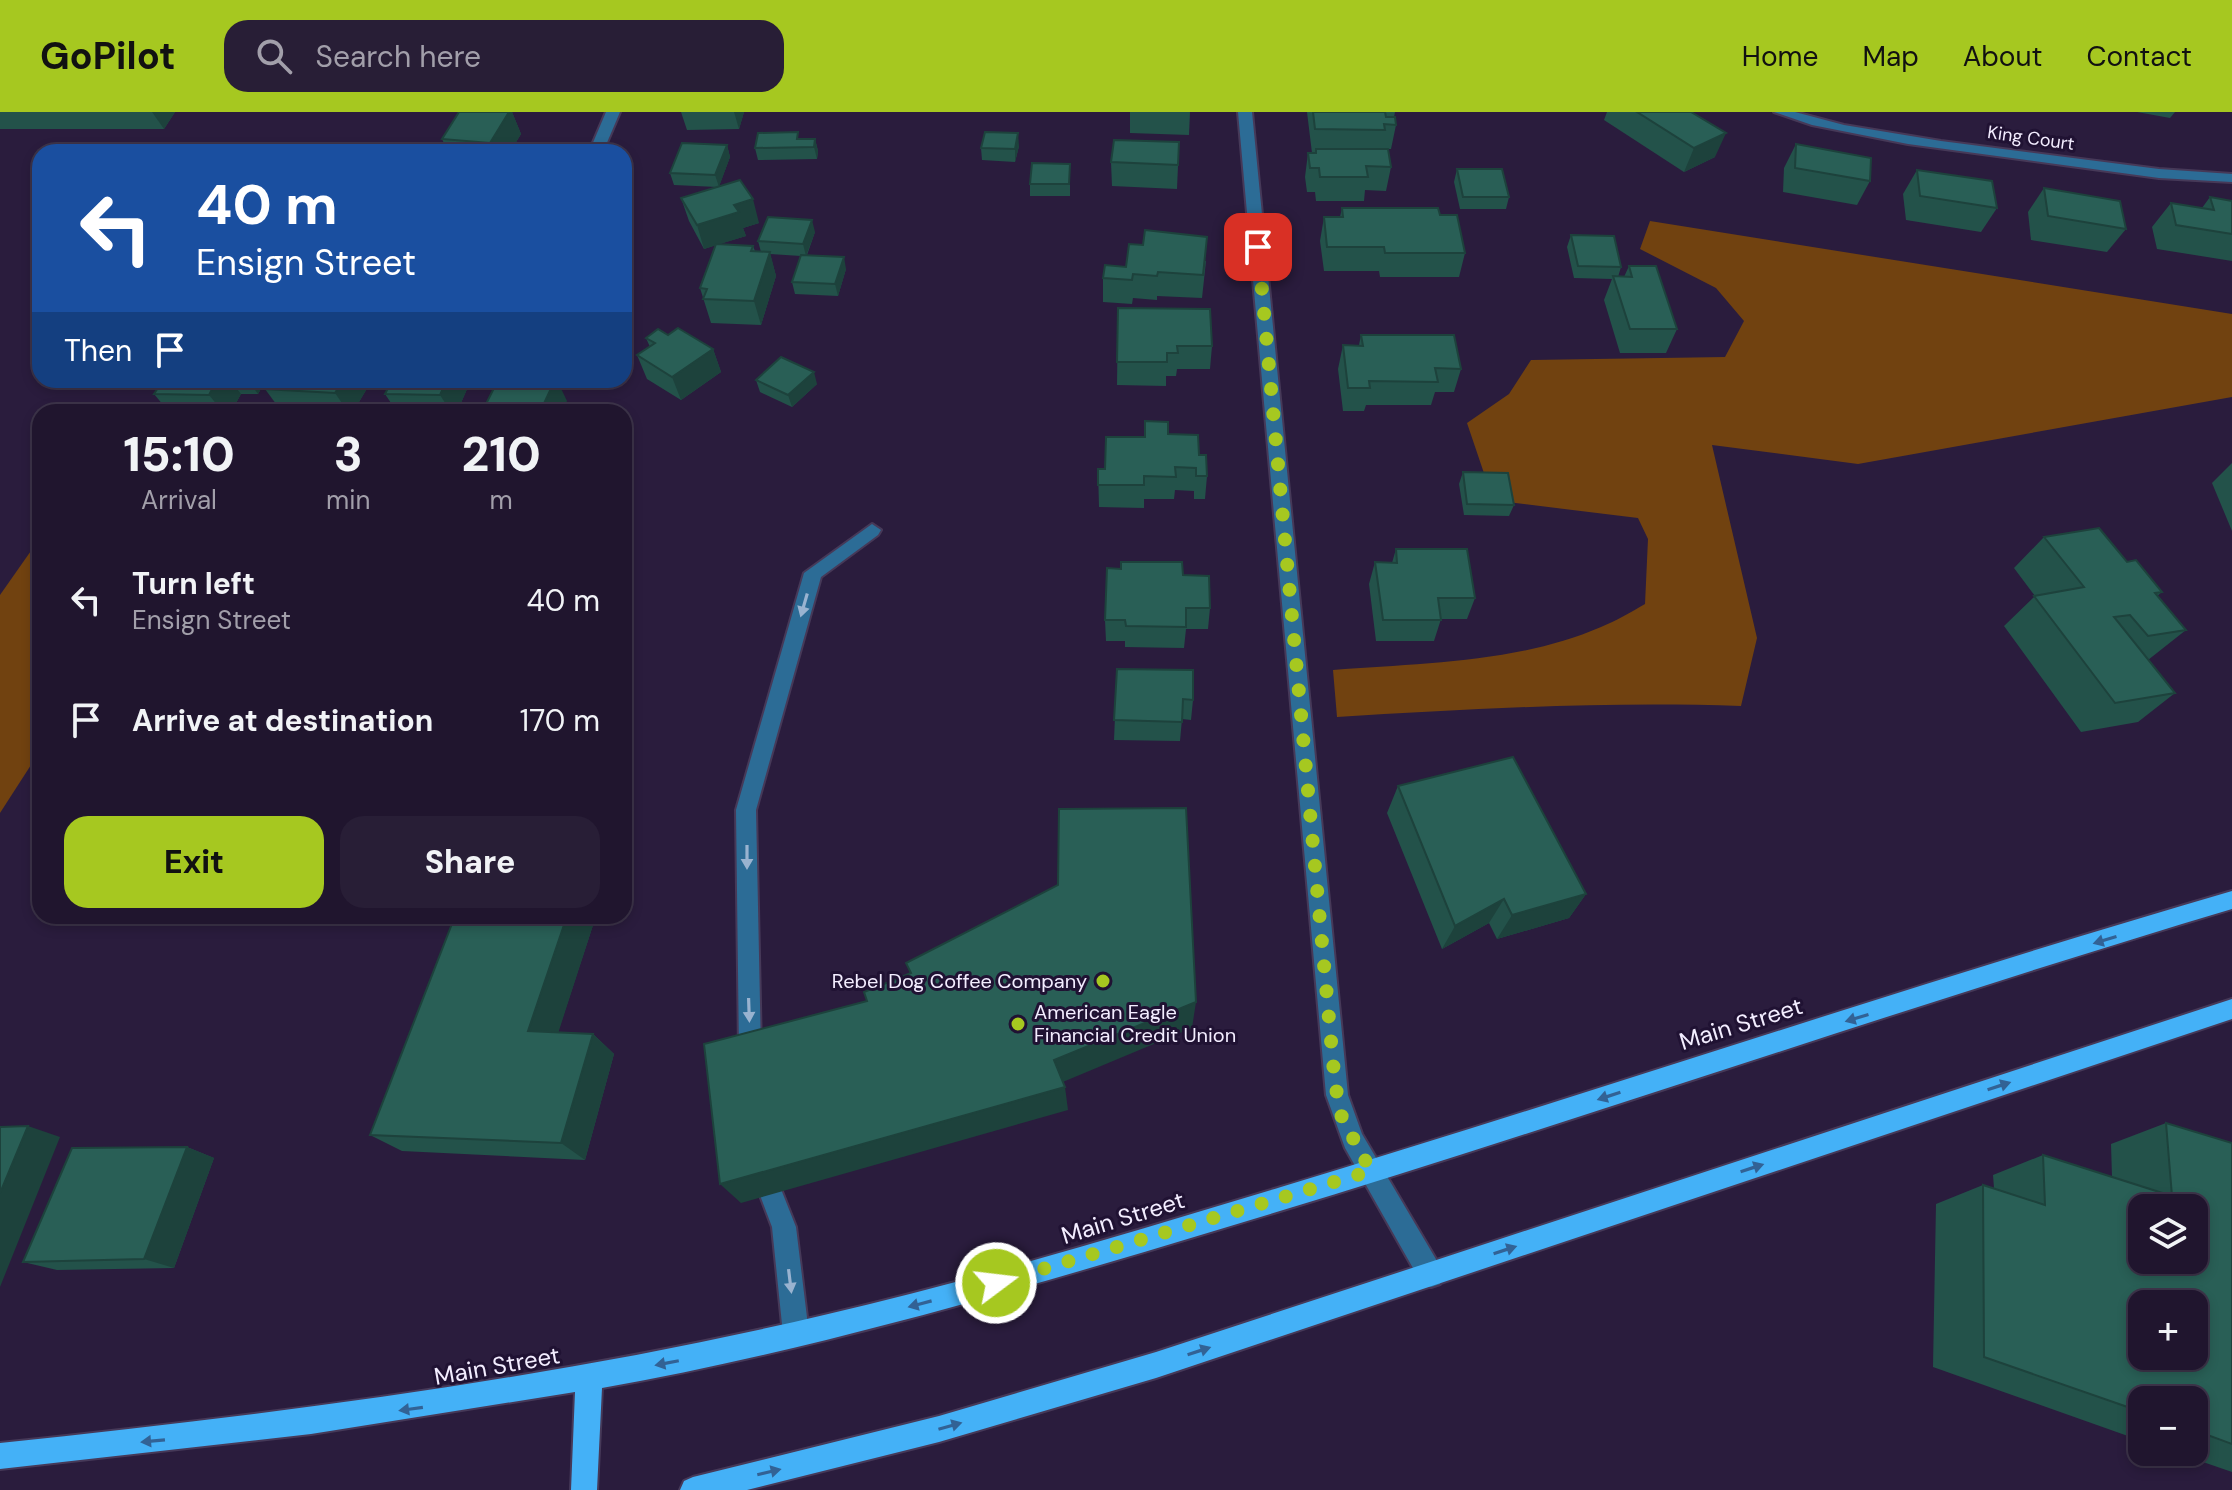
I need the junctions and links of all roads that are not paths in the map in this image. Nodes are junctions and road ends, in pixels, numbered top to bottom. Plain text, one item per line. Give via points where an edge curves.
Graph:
1 (613, 112) edge
2 (1245, 112) edge
3 (1781, 112) edge
4 (599, 144) edge
5 (2232, 178) edge
6 (872, 530) dead end
7 (2232, 900) edge
8 (2232, 1009) edge
9 (750, 1052) edge
10 (1371, 1171) junction
11 (767, 1182) edge
12 (1431, 1275) junction
13 (796, 1334) junction
14 (589, 1379) junction
15 (0, 1456) edge
16 (584, 1490) edge
17 (693, 1490) edge

1 - 4 street
2 - 10 street via 1335,1084 1342,1118
3 - 5 street, King Court via 1881,136
6 -> 9 street via 813,573 746,810
7 -> 10 main road, Main Street
12 -> 8 main road
10 - 12 street
10 -> 13 main road, Main Street via 1056,1267
11 -> 13 street via 784,1227
17 -> 12 main road via 1042,1400
13 -> 14 main road, Main Street
14 -> 15 main road, Main Street via 275,1427
14 - 16 main road

